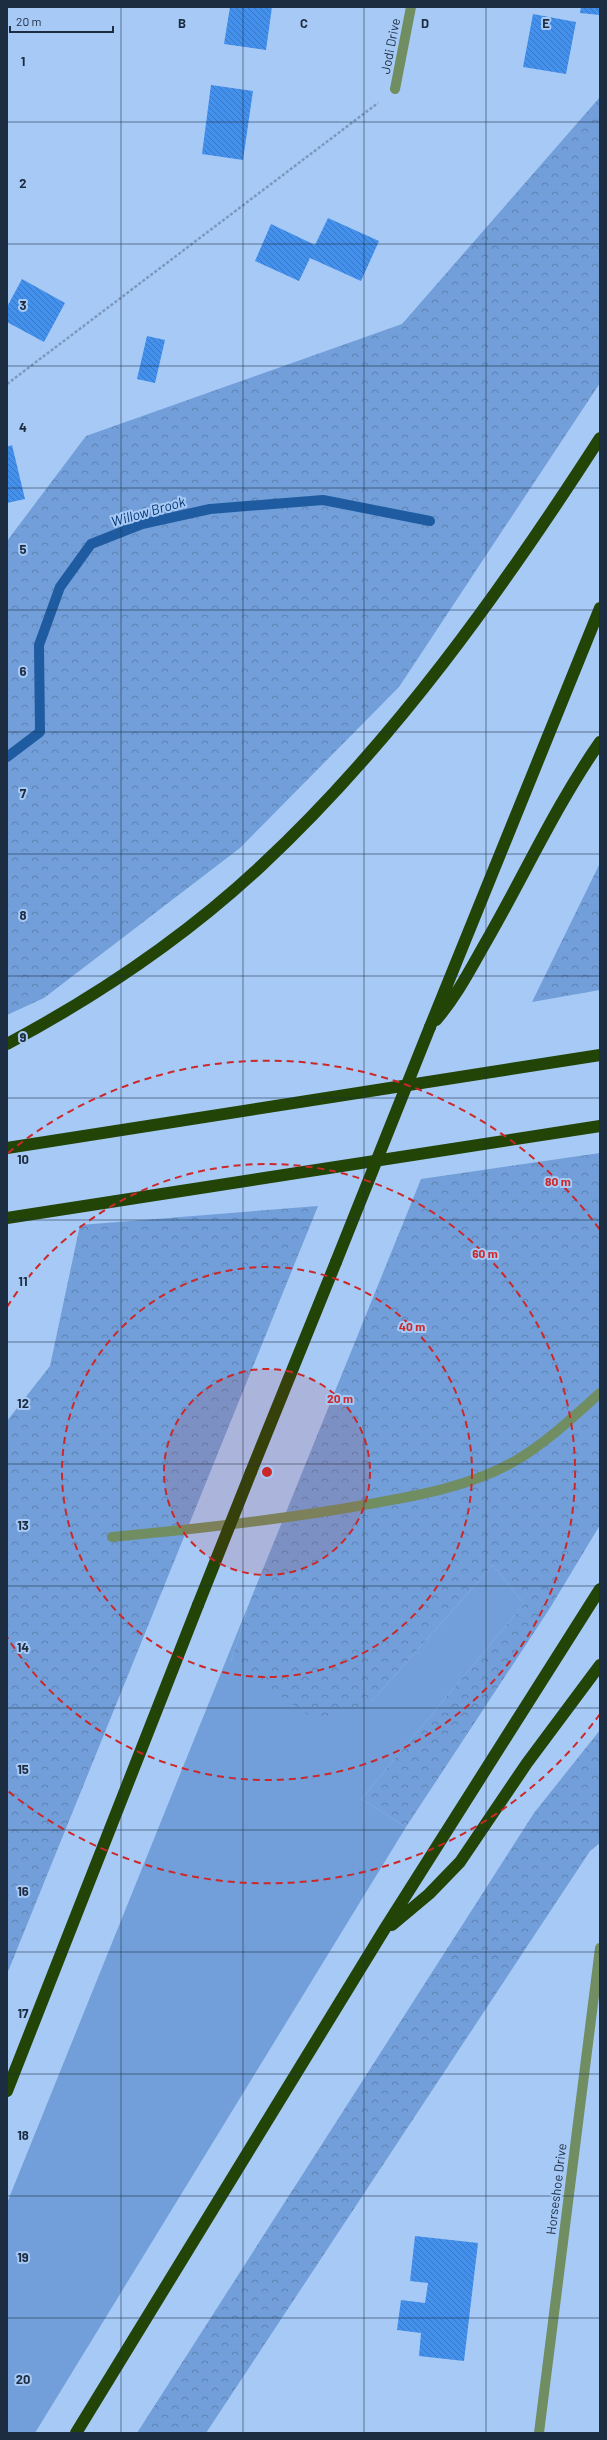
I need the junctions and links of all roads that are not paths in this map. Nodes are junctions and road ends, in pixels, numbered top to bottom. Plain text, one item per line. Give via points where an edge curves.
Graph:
1 (411, 7) edge
2 (395, 89) road end
3 (600, 438) edge
4 (600, 608) edge
5 (600, 742) edge
6 (430, 1027) junction
7 (7, 1044) edge
8 (600, 1055) edge
9 (600, 1126) edge
10 (7, 1148) edge
11 (7, 1218) edge
12 (600, 1393) edge
13 (112, 1537) dead end
14 (600, 1589) edge
15 (600, 1665) edge
16 (384, 1930) junction
17 (600, 1948) edge
18 (7, 2091) edge
19 (76, 2433) edge
20 (539, 2433) edge

1 - 2 street, Jodi Drive
3 - 7 highway via 462,637 391,728 326,801 259,868 188,927 105,986
4 - 6 highway
5 - 6 highway via 564,799 519,886 452,1002
6 - 18 highway, bridge via 198,1604
8 - 10 highway
9 - 11 highway
12 - 13 street via 525,1455 489,1474 461,1483 426,1493 324,1512
14 - 16 highway
15 - 16 highway via 527,1763 460,1862 429,1894
16 - 19 highway
17 - 20 street, Horseshoe Drive

